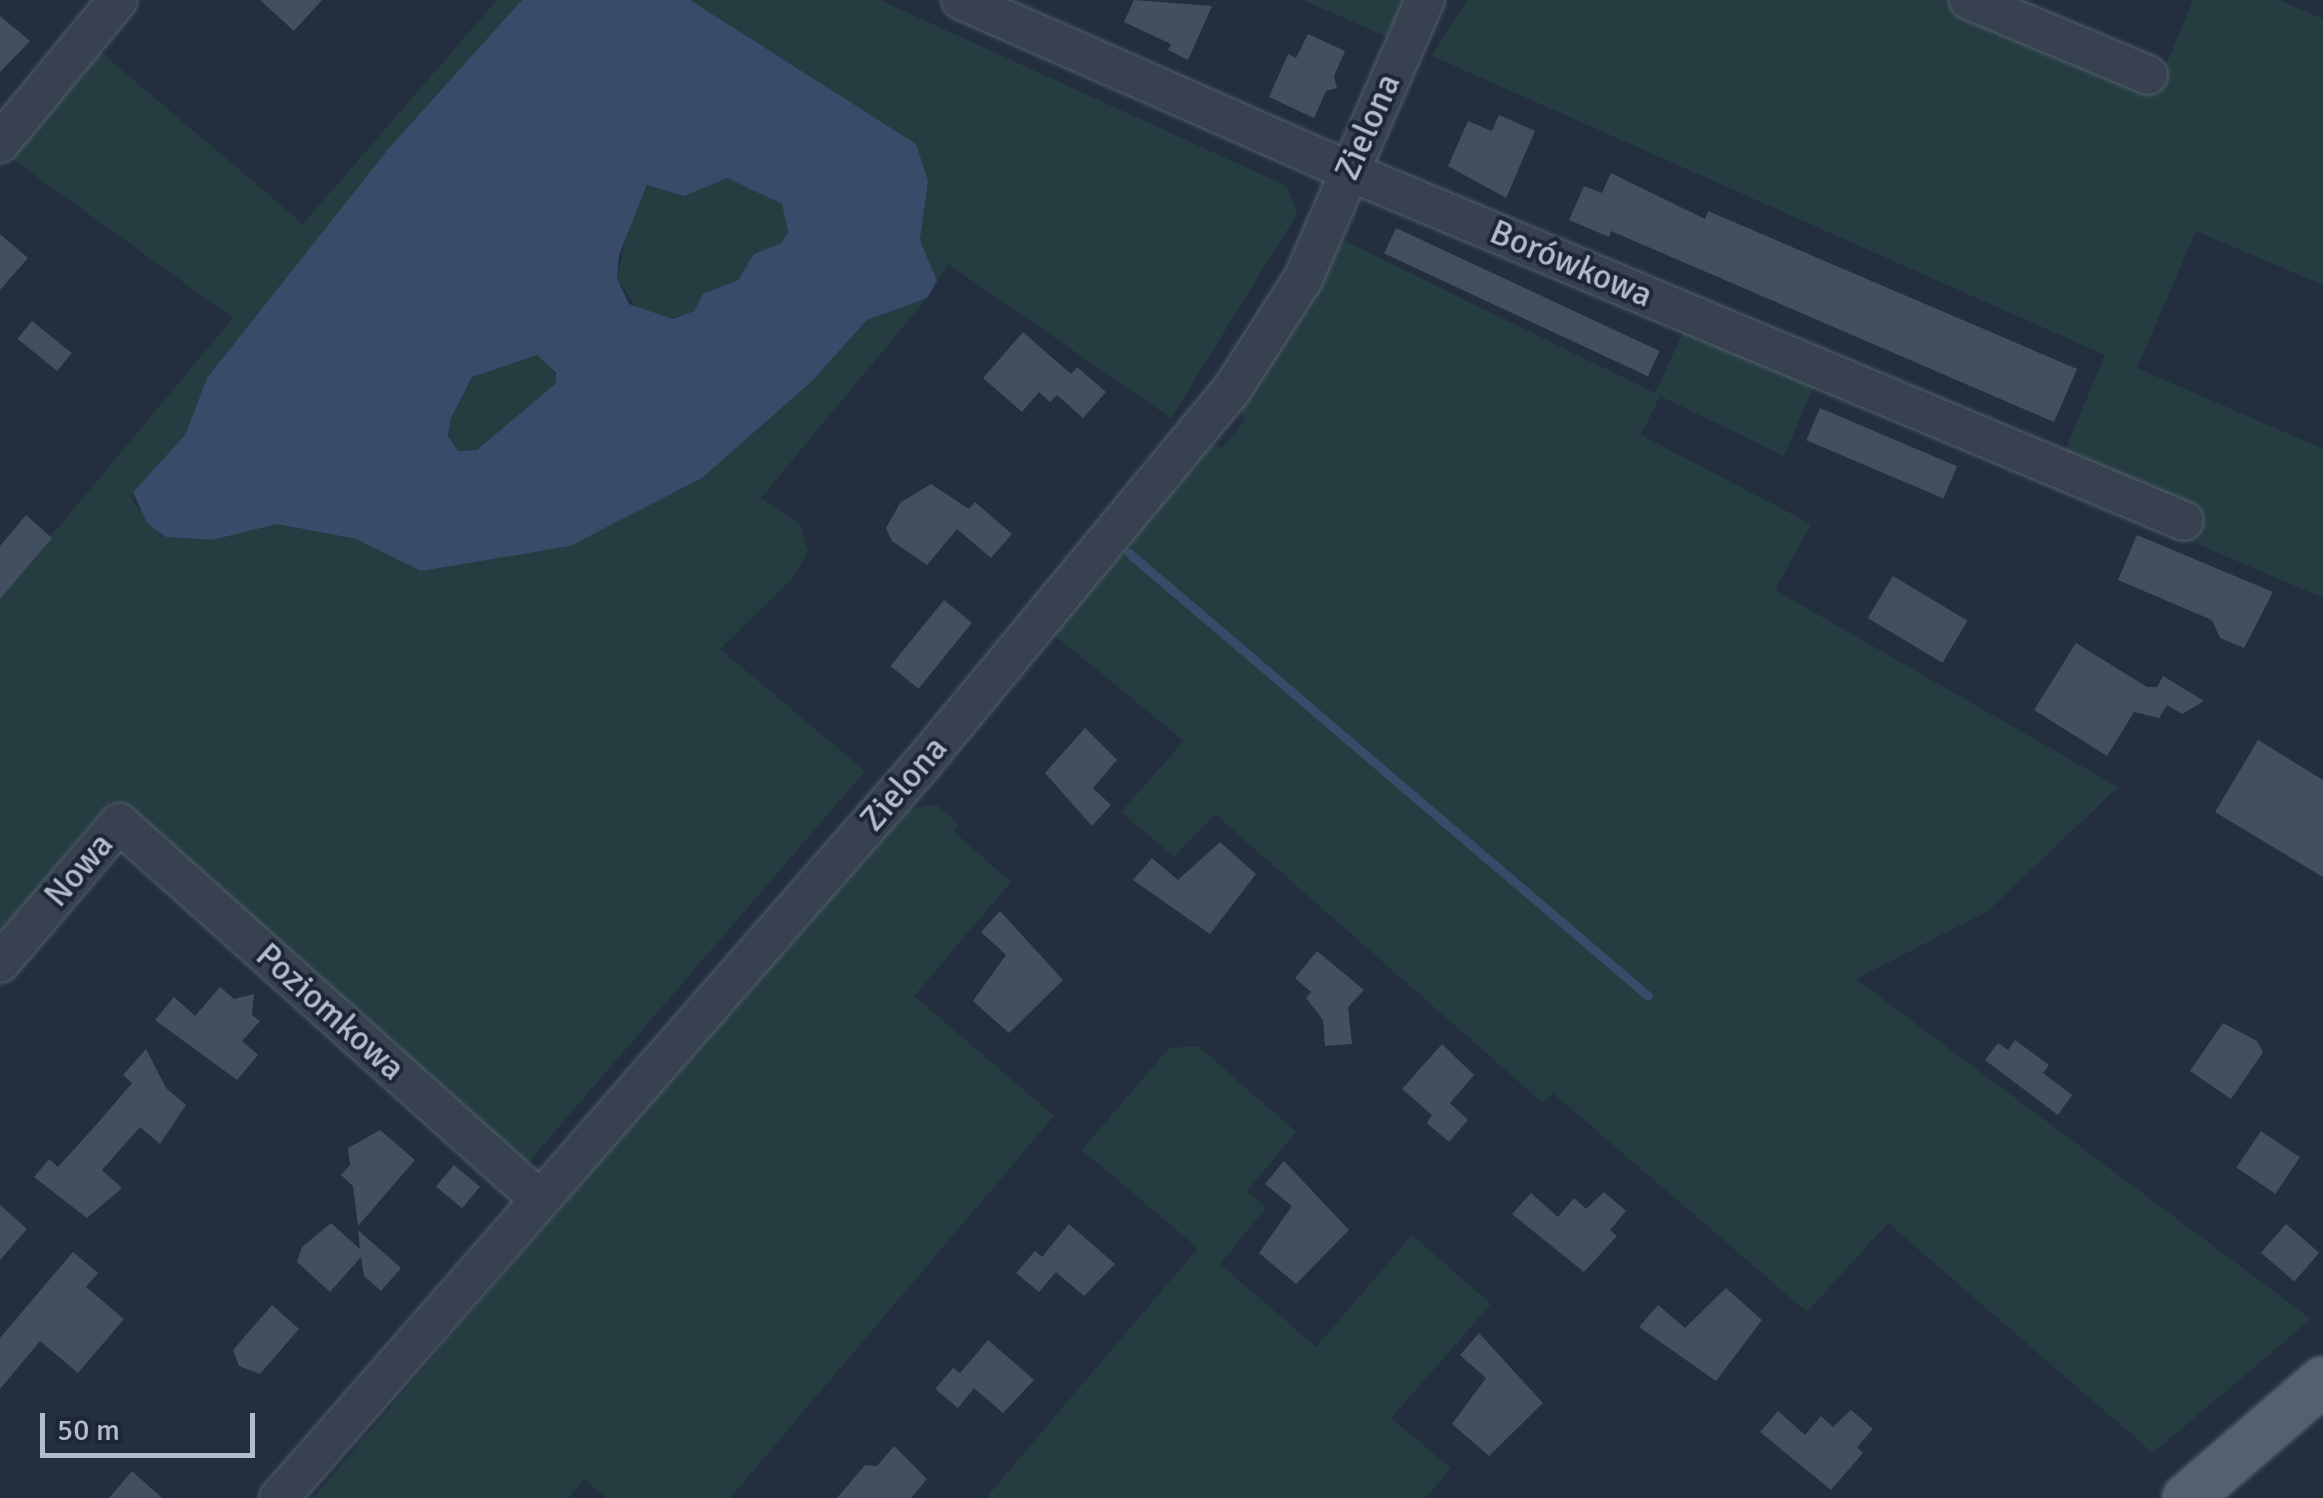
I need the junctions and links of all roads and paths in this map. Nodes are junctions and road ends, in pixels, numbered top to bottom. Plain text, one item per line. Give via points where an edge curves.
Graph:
1 (961, 0) edge
2 (1426, 0) edge
3 (1970, 0) edge
4 (99, 7) edge
5 (2148, 75) dead end
6 (0, 142) edge
7 (1348, 171) junction
8 (2184, 521) dead end
9 (120, 824) joint
10 (0, 963) edge
11 (540, 1200) junction
12 (2323, 1381) edge
13 (279, 1498) edge
14 (2187, 1498) edge

1 - 7 street, Borówkowa
2 - 7 street, Zielona
3 - 5 street
4 - 6 street
7 - 8 street, Borówkowa
7 - 11 street, Zielona via 1303,278 1231,391 922,764
9 - 10 street, Nowa
9 - 11 street, Poziomkowa
11 - 13 street, Zielona
12 - 14 main road

